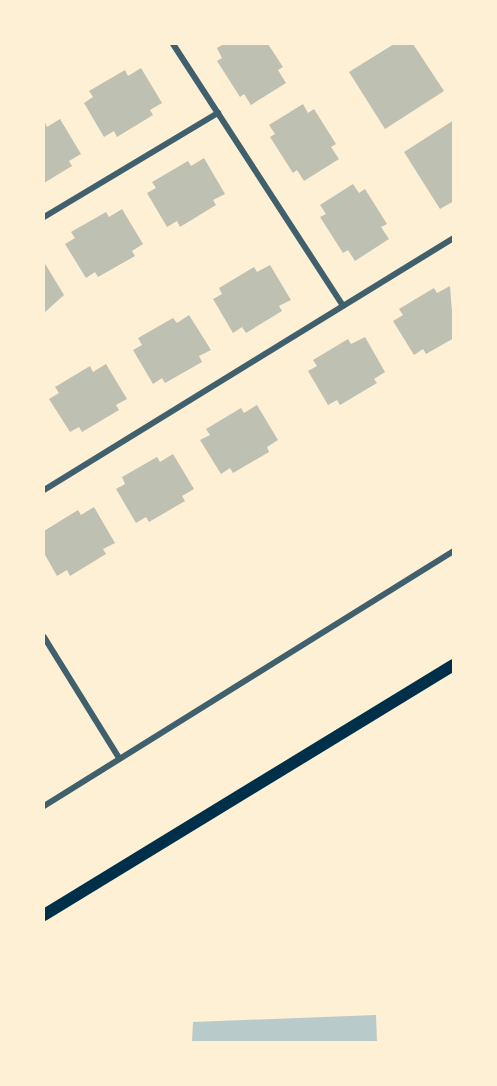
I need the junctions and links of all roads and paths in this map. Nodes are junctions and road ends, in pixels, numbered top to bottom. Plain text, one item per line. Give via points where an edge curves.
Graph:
1 (173, 44) edge
2 (218, 113) junction
3 (44, 217) edge
4 (453, 238) edge
5 (343, 306) junction
6 (44, 490) edge
7 (453, 551) edge
8 (44, 637) edge
9 (453, 665) edge
10 (119, 758) junction
11 (44, 807) edge
12 (44, 915) edge

1 - 2 street
2 - 3 street
2 - 5 street
4 - 5 street
5 - 6 street
7 - 10 street
8 - 10 street
9 - 12 main road
10 - 11 street

